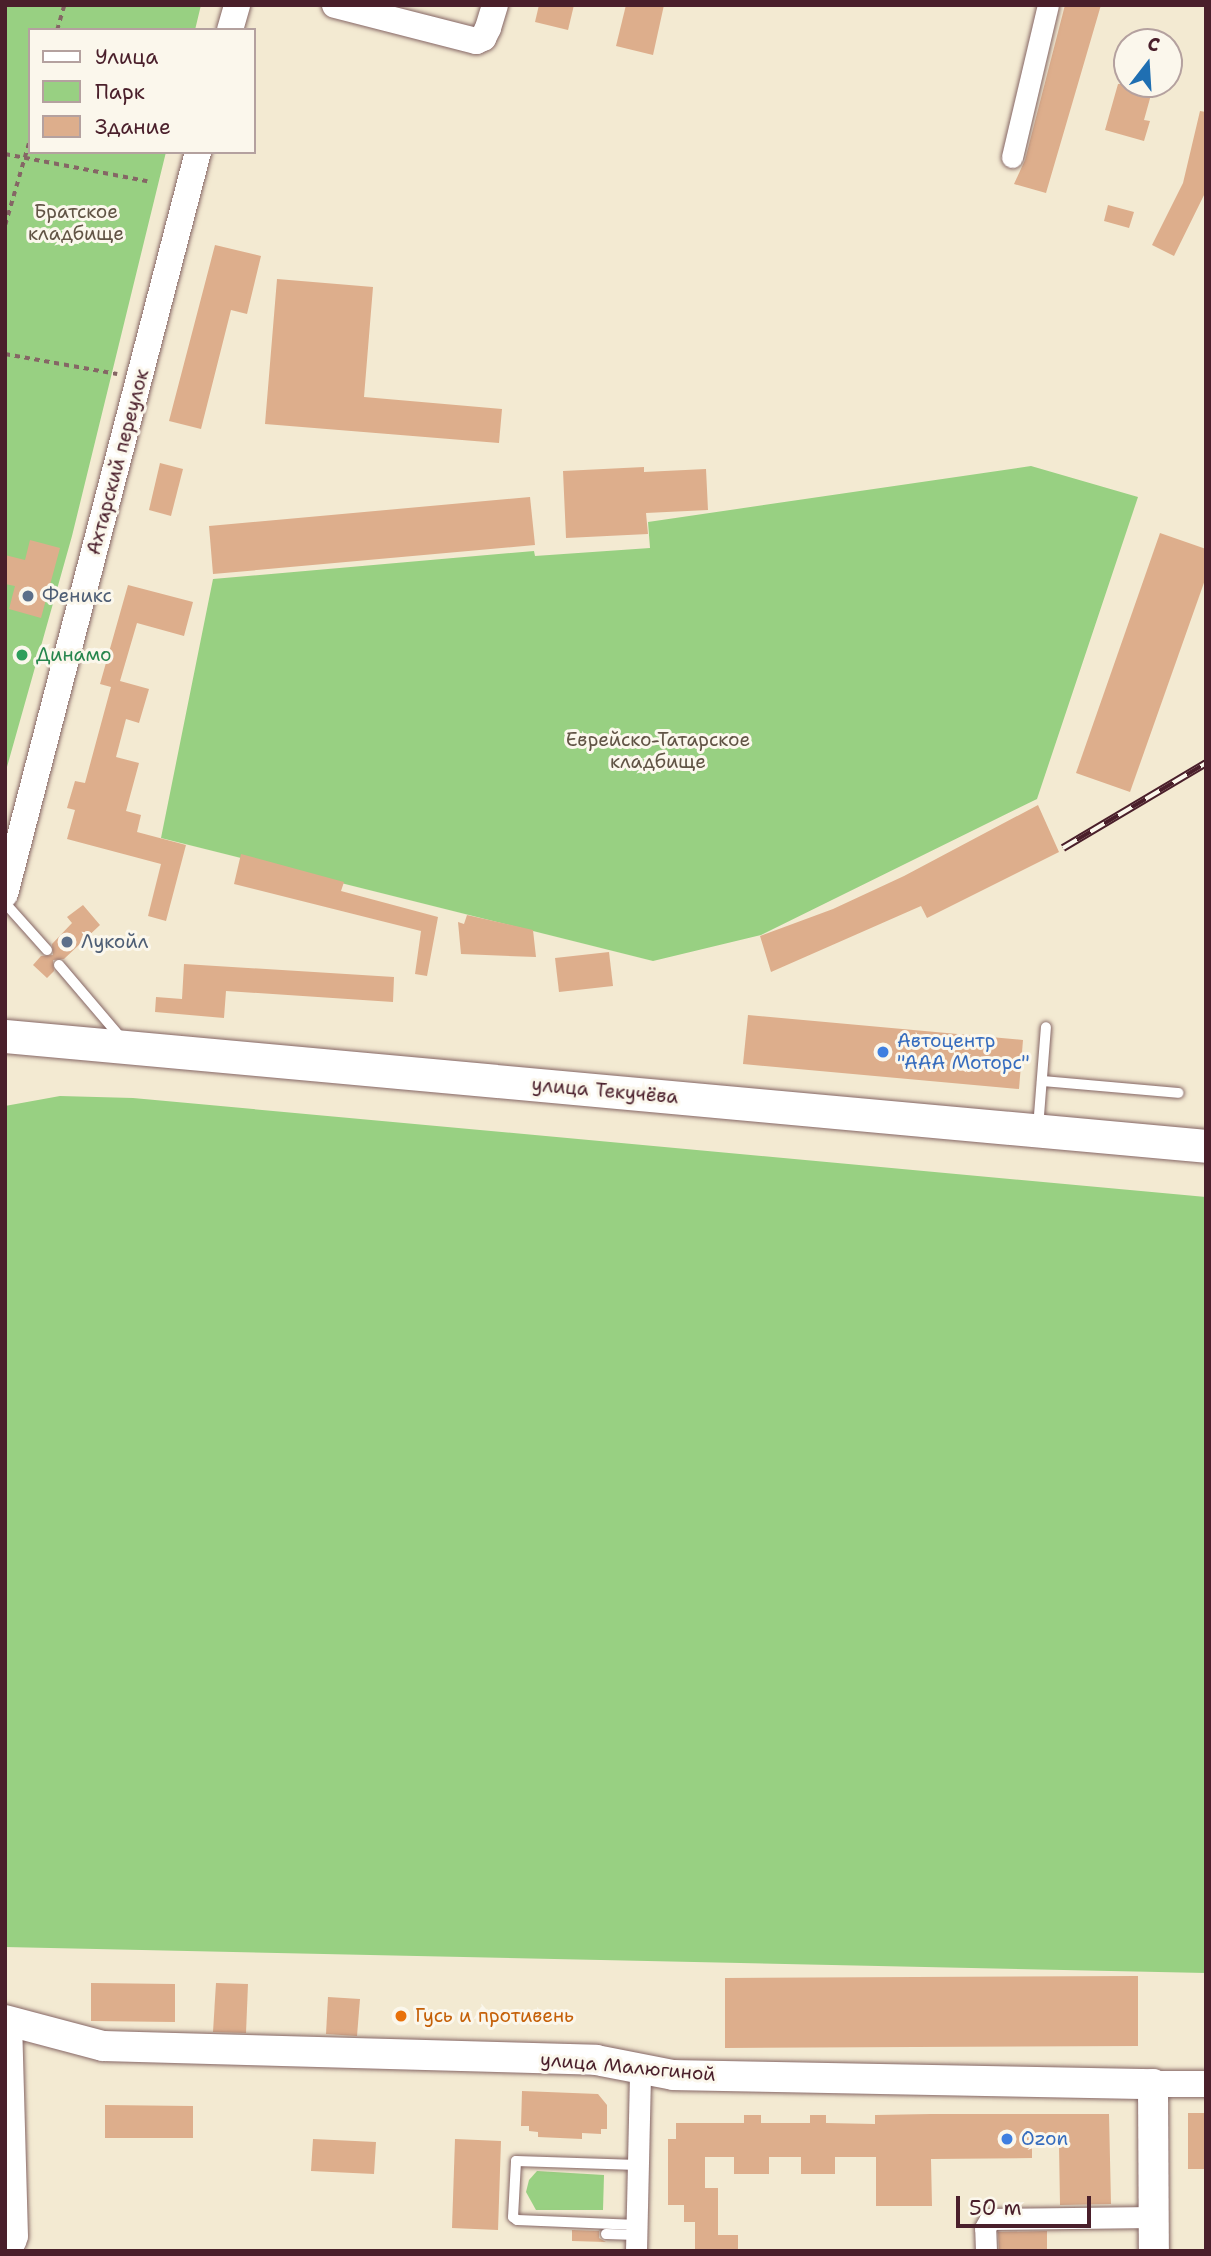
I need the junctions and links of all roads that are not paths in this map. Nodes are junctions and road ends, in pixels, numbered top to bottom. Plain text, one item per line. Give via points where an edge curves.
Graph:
1 (237, 5) edge
2 (335, 5) edge
3 (495, 5) edge
4 (1048, 5) edge
5 (231, 28) edge
6 (197, 154) edge
7 (1012, 158) dead end
8 (5, 894) edge
9 (5, 903) edge
10 (47, 950) dead end
11 (59, 965) dead end
12 (1046, 1027) dead end
13 (5, 1036) edge
14 (129, 1047) junction
15 (1042, 1081) junction
16 (1178, 1093) dead end
17 (1038, 1130) junction
18 (1206, 1146) edge
19 (8, 2021) edge
20 (640, 2069) junction
21 (1153, 2084) junction
22 (1206, 2084) edge
23 (638, 2165) junction
24 (1154, 2217) junction
25 (606, 2234) dead end
26 (637, 2237) edge
27 (5, 2245) edge
28 (986, 2251) edge
29 (1154, 2251) edge

1 - 5 street
2 - 3 street via 476,41 483,38
4 - 7 street
6 - 8 street, Ахтарский переулок
9 - 10 lane
11 - 14 lane
12 - 15 lane
13 - 14 main road, улица Текучёва
14 - 17 main road, улица Текучёва
15 - 16 lane
15 - 17 lane
17 - 18 main road, улица Текучёва
19 - 20 main road, улица Малюгиной via 103,2046 596,2060
19 - 27 street, улица Малюгиной via 17,2236 15,2242
20 - 21 main road, улица Малюгиной via 673,2075
20 - 23 street
21 - 22 street, улица Малюгиной
21 - 24 main road
23 - 26 street
23 - 26 lane via 516,2161 513,2217
24 - 28 street via 990,2219 985,2228
24 - 29 main road
25 - 26 lane

